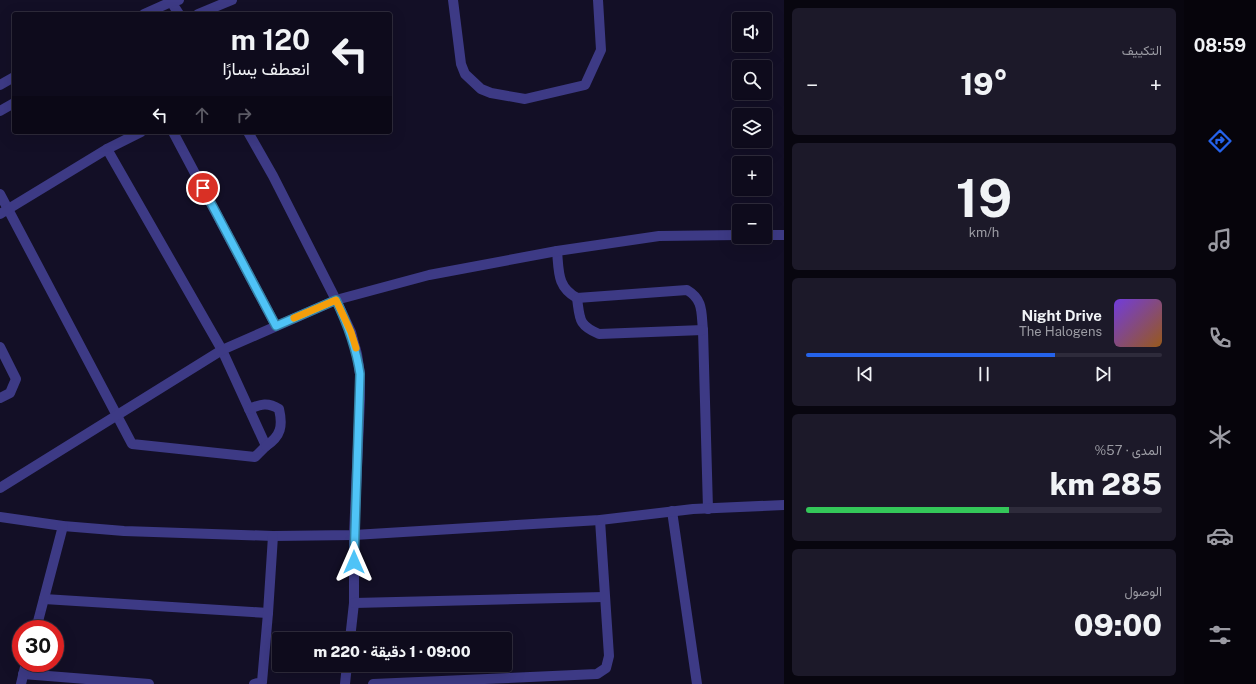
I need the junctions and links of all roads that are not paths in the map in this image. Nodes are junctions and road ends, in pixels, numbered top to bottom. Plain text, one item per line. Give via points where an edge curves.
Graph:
1 (232, 0) edge
2 (453, 0) edge
3 (598, 0) edge
4 (173, 1) edge
5 (148, 12) edge
6 (178, 12) edge
7 (203, 12) edge
8 (12, 78) edge
9 (0, 85) edge
10 (12, 104) edge
11 (0, 112) edge
12 (137, 134) edge
13 (174, 134) edge
14 (249, 134) edge
15 (107, 148) junction
16 (0, 194) edge
17 (4, 211) edge
18 (732, 235) edge
19 (772, 235) edge
20 (784, 235) edge
21 (557, 251) junction
22 (577, 298) junction
23 (336, 300) junction
24 (276, 326) junction
25 (702, 330) junction
26 (0, 347) edge
27 (222, 350) junction
28 (0, 398) edge
29 (249, 409) junction
30 (116, 415) junction
31 (266, 446) junction
32 (0, 488) edge
33 (784, 505) edge
34 (708, 509) junction
35 (672, 511) junction
36 (0, 517) edge
37 (600, 520) junction
38 (63, 526) junction
39 (354, 535) junction
40 (273, 536) junction
41 (604, 598) junction
42 (44, 599) junction
43 (354, 603) junction
44 (268, 613) junction
45 (38, 620) edge
46 (351, 632) edge
47 (346, 672) edge
48 (22, 679) edge
49 (149, 684) edge
50 (254, 684) edge
51 (345, 684) edge
52 (373, 684) edge
53 (697, 684) edge

1 - 7 street
2 - 3 street via 461,64 466,74 481,89 524,99 585,84 601,50
4 - 5 street
4 - 6 street
8 - 9 street
10 - 11 street
12 - 15 street
13 - 24 street
14 - 23 street
15 - 17 street
15 - 27 street
16 - 17 street
17 - 30 street
18 - 21 street via 658,236
19 - 20 street
21 - 22 street via 561,284 568,293
21 - 23 street via 429,275
22 - 25 street via 581,323 599,334
22 - 25 street via 687,290 700,302
23 - 24 street
23 - 39 street via 351,332 360,374
24 - 27 street
25 - 34 street
26 - 28 street via 16,379 10,393
27 - 29 street
27 - 30 street
29 - 31 street
29 - 31 street via 262,403 279,409 282,420 280,433 276,440
30 - 31 street via 132,444 255,457
30 - 32 street
33 - 34 street
34 - 35 street
35 - 37 street
35 - 53 street
36 - 38 street
37 - 39 street
37 - 41 street
38 - 40 street via 124,531
38 - 42 street
39 - 40 street
39 - 43 street
40 - 44 street
41 - 43 street
41 - 52 street via 609,656 606,668 597,674
42 - 44 street
42 - 45 street
43 - 46 street
44 - 50 street via 262,682
47 - 51 street
48 - 49 street

